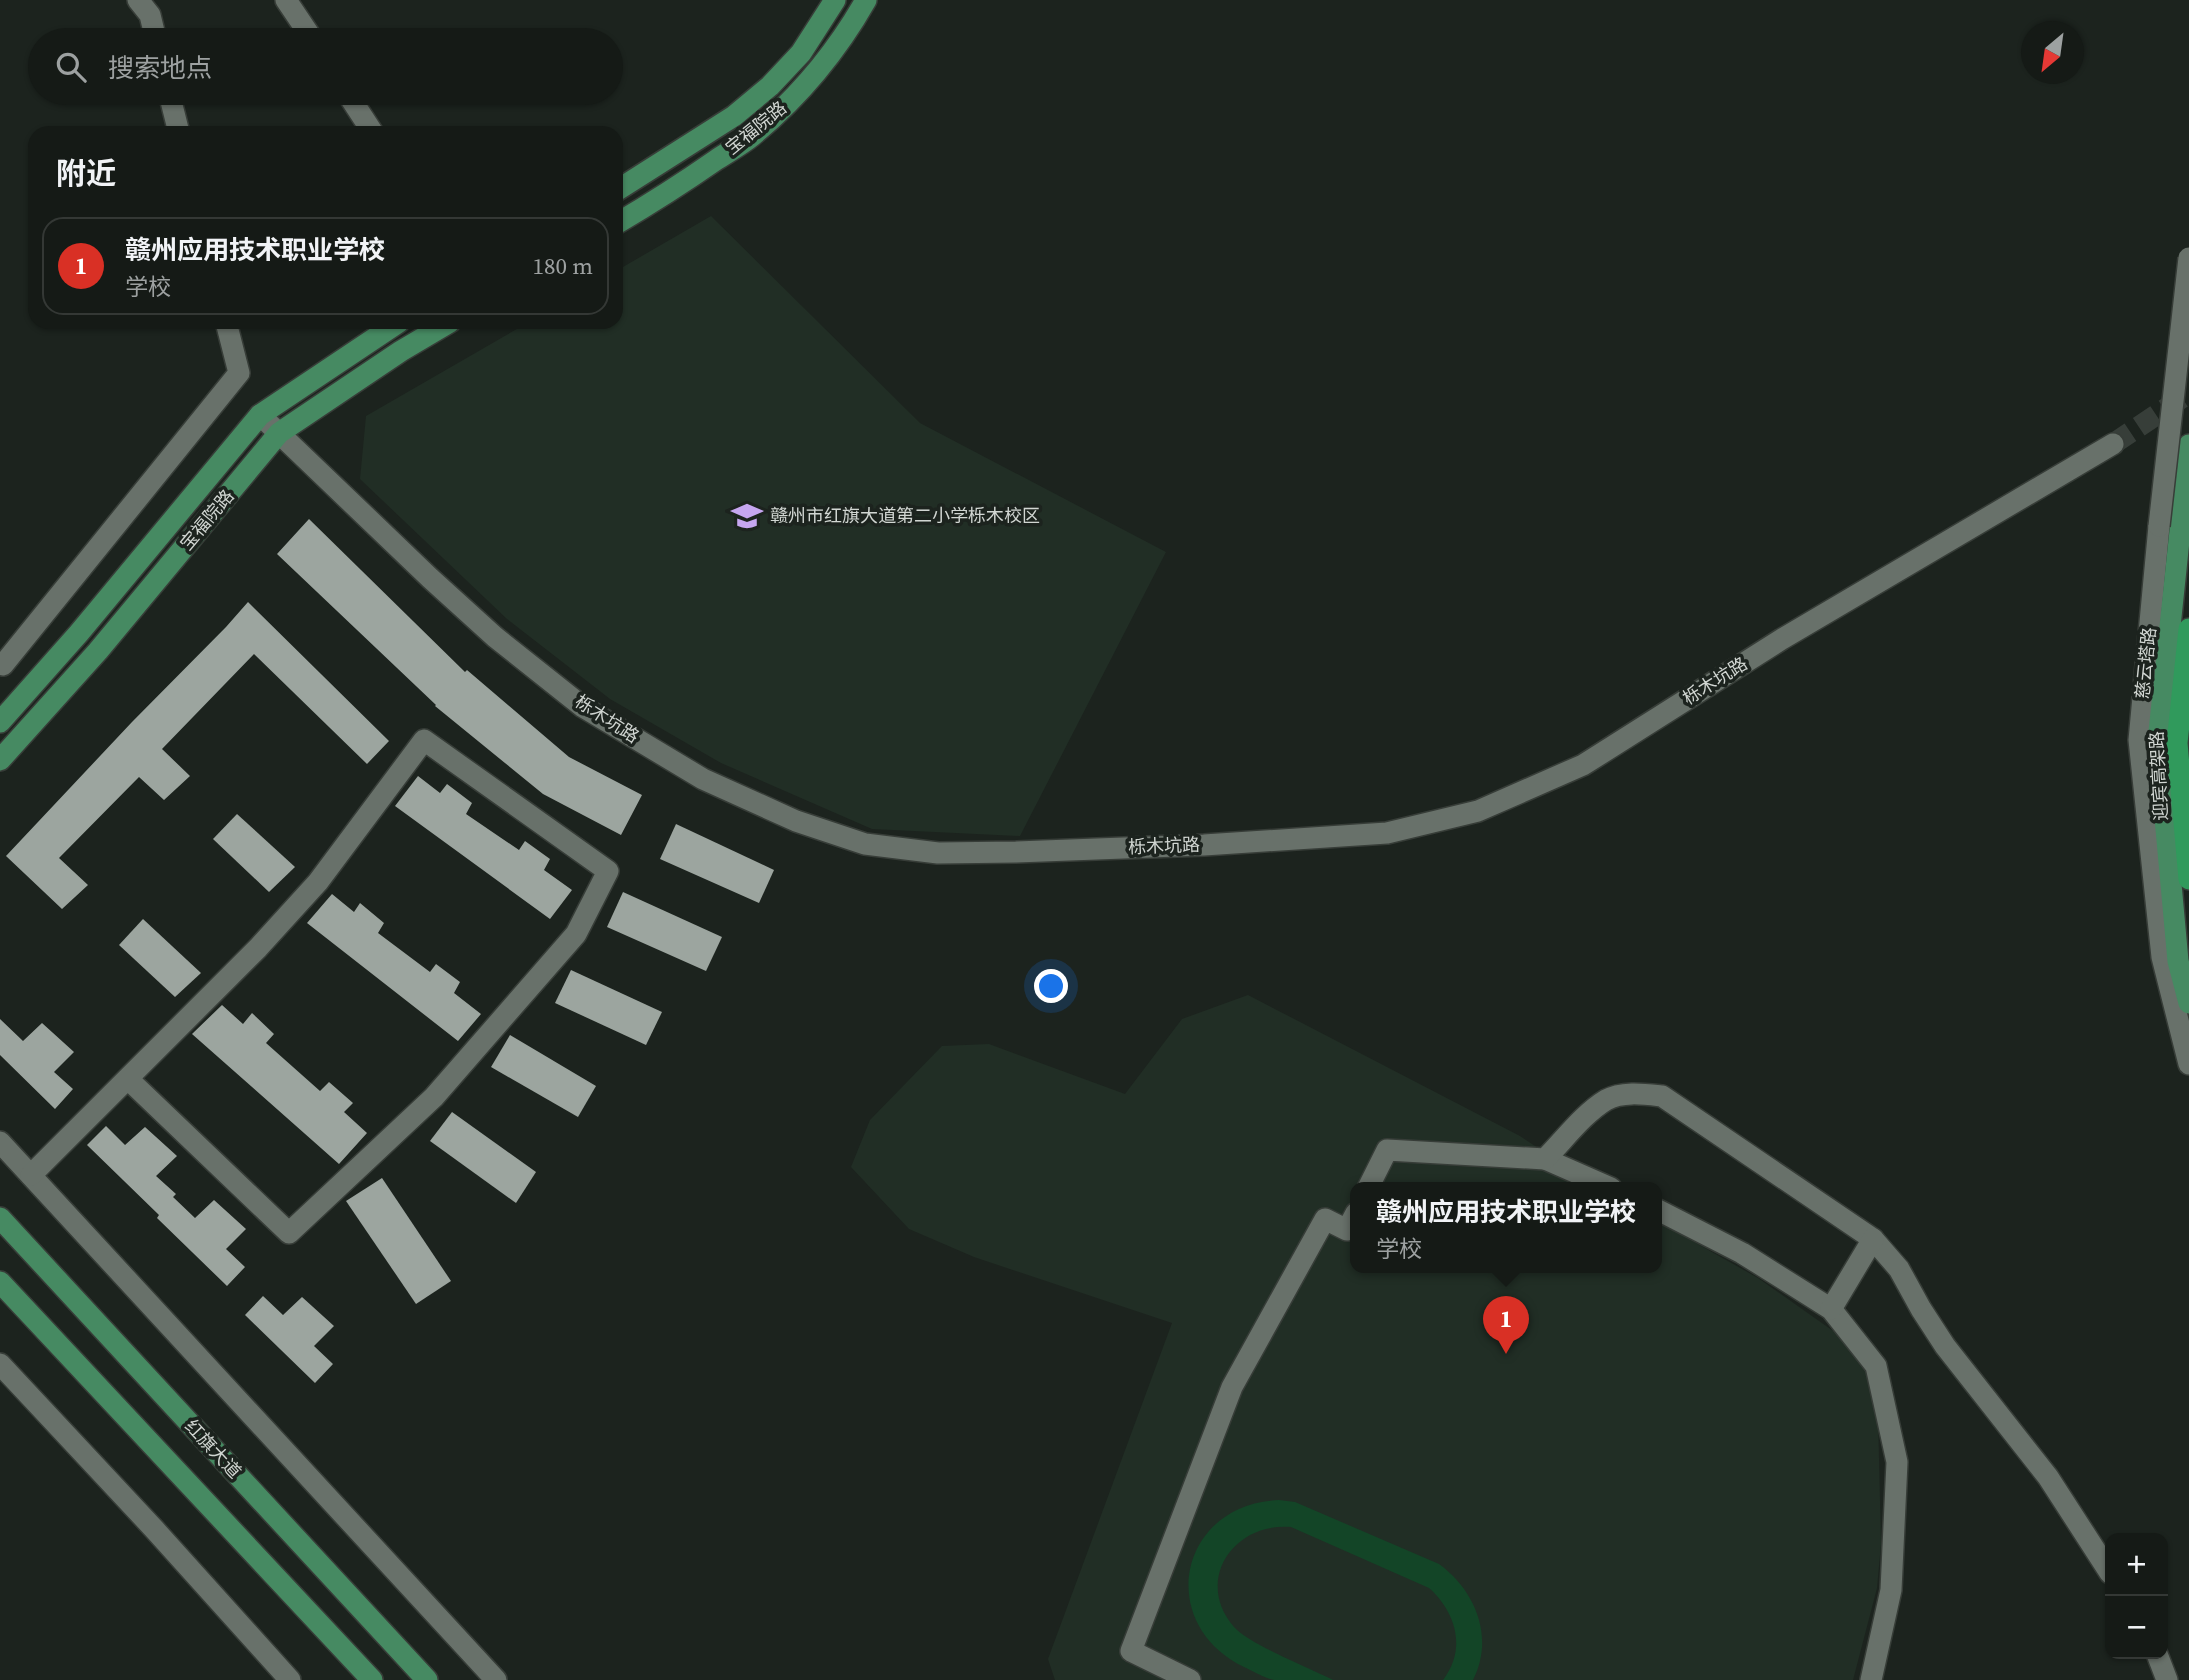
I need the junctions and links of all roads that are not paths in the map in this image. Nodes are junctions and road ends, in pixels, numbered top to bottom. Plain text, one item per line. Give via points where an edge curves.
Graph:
1 (138, 0) edge
2 (286, 0) edge
3 (835, 0) edge
4 (866, 0) edge
5 (153, 28) edge
6 (305, 28) edge
7 (172, 105) edge
8 (355, 105) edge
9 (177, 126) edge
10 (368, 126) edge
11 (623, 187) edge
12 (623, 220) edge
13 (2189, 258) edge
14 (228, 329) edge
15 (389, 329) edge
16 (438, 329) edge
17 (260, 415) junction
18 (279, 433) junction
19 (2113, 444) tunnel mouth
20 (2189, 445) edge
21 (2189, 629) edge
22 (3, 666) dead end
23 (0, 722) edge
24 (0, 760) edge
25 (2189, 879) edge
26 (2189, 1003) edge
27 (2189, 1064) edge
28 (128, 1079) junction
29 (0, 1142) edge
30 (1545, 1159) junction
31 (31, 1175) junction
32 (1371, 1182) edge
33 (1597, 1182) edge
34 (1662, 1212) edge
35 (0, 1218) edge
36 (1350, 1226) edge
37 (1872, 1239) junction
38 (0, 1282) edge
39 (1831, 1309) junction
40 (0, 1364) edge
41 (2105, 1565) edge
42 (2159, 1659) edge
43 (290, 1680) edge
44 (372, 1680) edge
45 (427, 1680) edge
46 (496, 1680) edge
47 (1190, 1680) edge
48 (1871, 1680) edge
49 (2167, 1680) edge

1 - 5 street
2 - 6 street
3 - 11 main road, 宝福院路 via 800,53 770,86 734,116
4 - 12 main road, 宝福院路 via 843,39 788,103 751,136
7 - 9 street
8 - 10 street
13 - 27 street, 慈云塔路, bridge via 2139,740 2162,957
14 - 22 street via 239,373
15 - 17 main road, 宝福院路
16 - 18 main road, 宝福院路
17 - 18 street, 栎木坑路
17 - 23 main road, 宝福院路
18 - 19 street, 栎木坑路 via 495,637 583,706 703,779 796,821 865,844 938,853 1204,845 1387,833 1478,811 1583,765 1782,639
18 - 24 main road, 宝福院路 via 98,651
20 - 26 main road, 慈云塔路 via 2158,741 2178,961
21 - 25 highway, 迎宾高架路 via 2177,743
28 - 28 street via 318,882 424,740 608,871 576,934 434,1097 289,1233
28 - 31 street
29 - 31 street
30 - 32 street via 1387,1150
30 - 33 street
30 - 37 street via 1608,1099 1636,1093 1662,1096
31 - 46 street
34 - 39 street via 1742,1253
35 - 45 main road, 红旗大道
36 - 47 street via 1348,1230 1325,1219 1232,1387 1131,1651
37 - 39 street
37 - 41 street via 1899,1269 1945,1346 2048,1477
38 - 44 main road
39 - 48 street via 1876,1366 1897,1462 1891,1590
40 - 43 street
42 - 49 street

